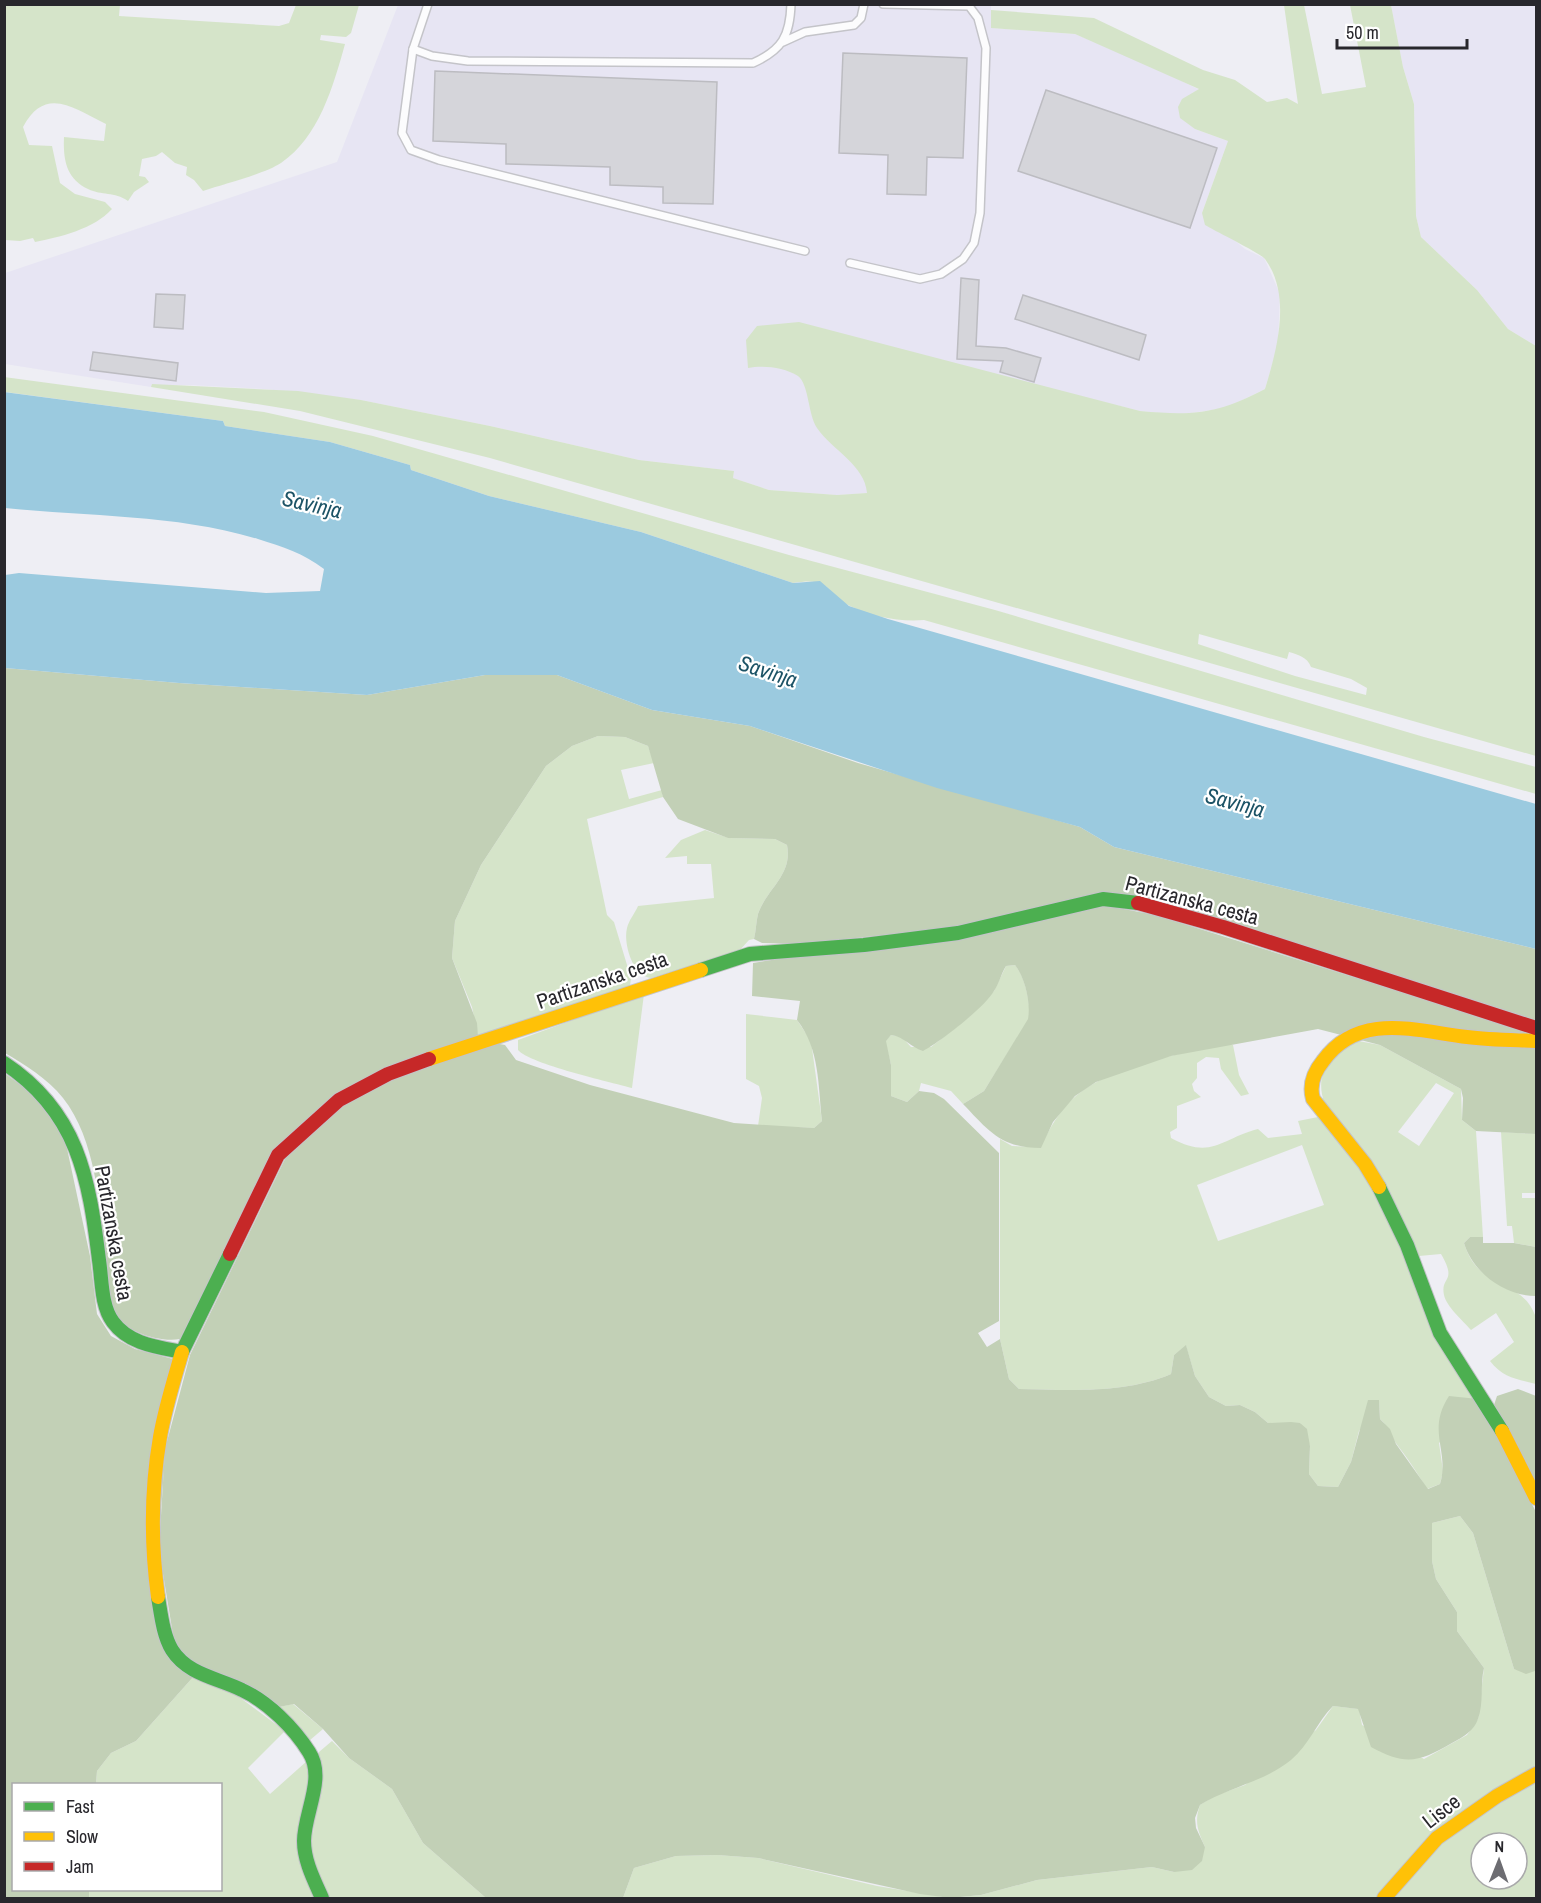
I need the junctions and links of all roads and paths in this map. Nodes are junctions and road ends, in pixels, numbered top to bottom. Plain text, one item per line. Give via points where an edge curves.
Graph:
1 (428, 4) edge
2 (791, 4) edge
3 (864, 4) edge
4 (883, 4) edge
5 (783, 42) junction
6 (413, 49) junction
7 (805, 251) dead end
8 (850, 263) dead end
9 (1536, 1028) edge
10 (1536, 1041) edge
11 (4, 1063) edge
12 (182, 1352) junction
13 (1536, 1498) edge
14 (1536, 1774) edge
15 (322, 1899) edge
16 (1384, 1899) edge

1 - 6 lane
2 - 5 lane via 791,23
3 - 5 lane via 861,18 854,26 805,32
4 - 8 lane via 969,6 978,18 986,48 980,213 974,243 963,259 941,274 920,279
5 - 6 lane via 772,54 753,63 468,61
6 - 7 lane via 402,132 411,150
9 - 12 street, Partizanska cesta via 1222,927 1143,904 1103,899 958,933 750,954 425,1060 339,1100 279,1155
10 - 13 street via 1406,1029 1381,1028 1357,1033 1322,1061 1311,1093 1316,1105 1379,1186 1440,1333 1487,1403
11 - 12 street, Partizanska cesta via 41,1091 70,1133 85,1180 106,1312 116,1331
12 - 15 street via 158,1448 154,1509 158,1610 172,1654 184,1665 250,1694 312,1755 316,1770 304,1824 304,1845
14 - 16 street, Lisce via 1437,1838

